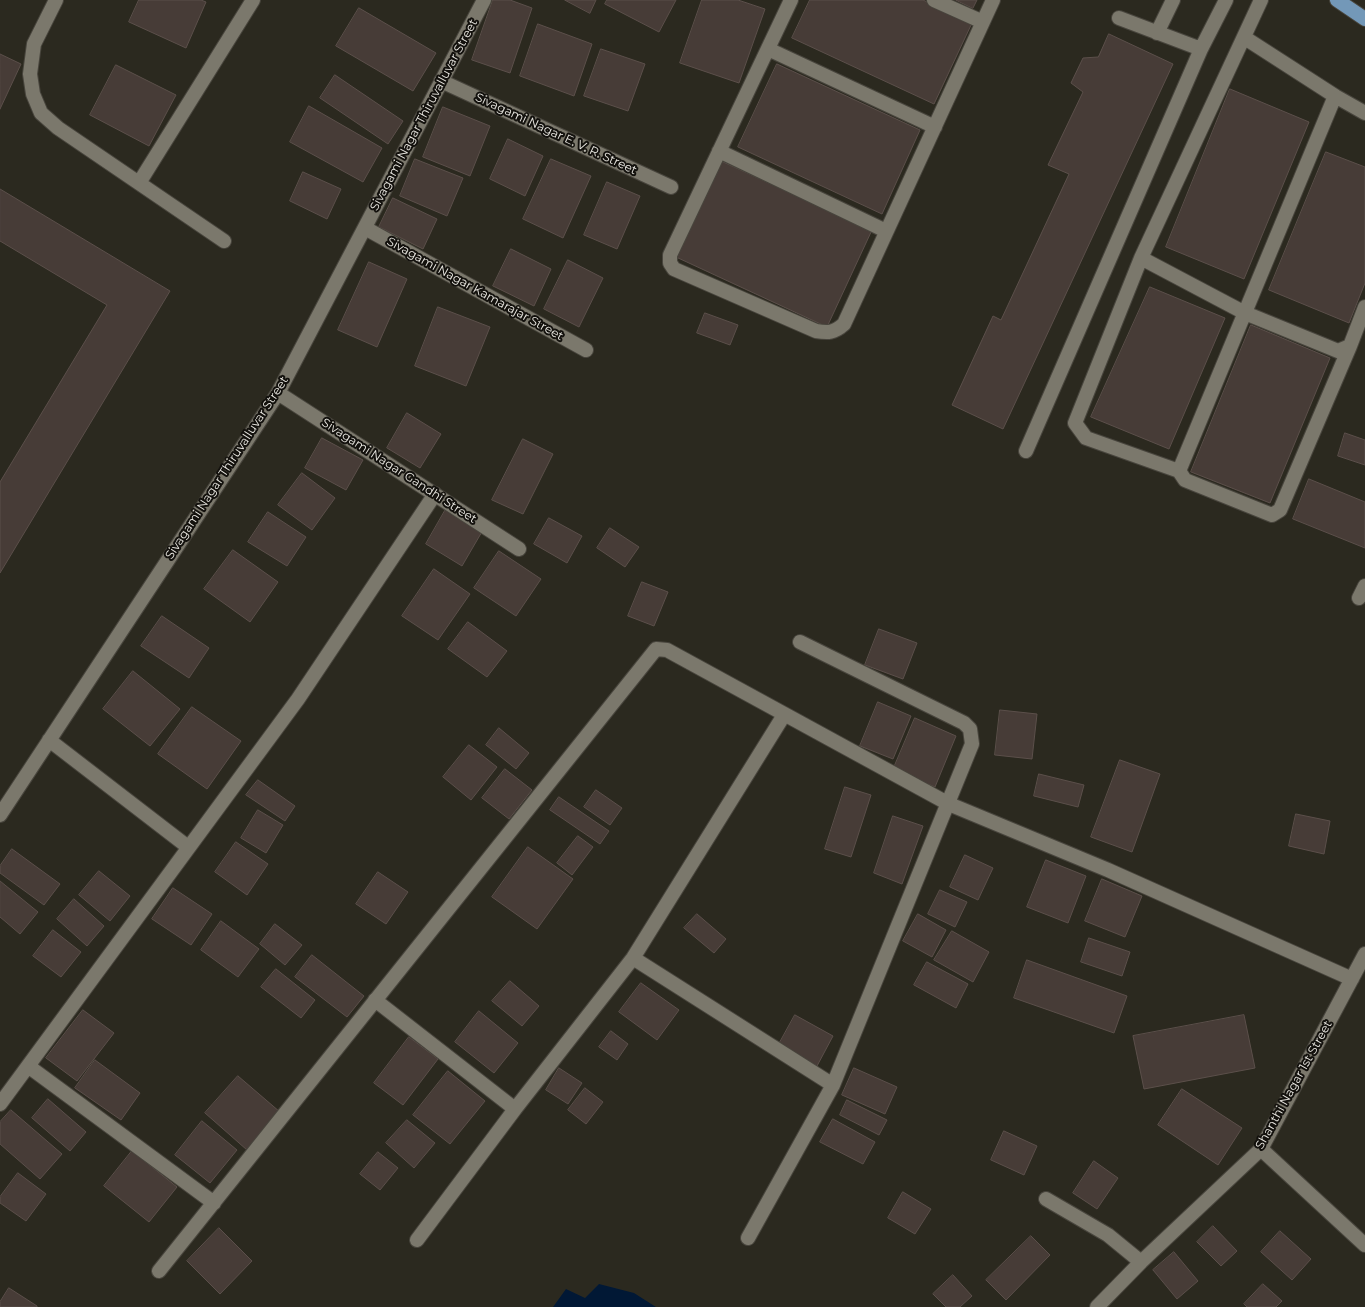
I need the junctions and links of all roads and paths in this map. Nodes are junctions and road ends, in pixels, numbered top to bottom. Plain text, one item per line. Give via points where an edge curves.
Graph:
1 (56, 0) edge
2 (253, 0) edge
3 (484, 0) edge
4 (791, 0) edge
5 (934, 0) edge
6 (994, 0) edge
7 (1173, 0) edge
8 (1226, 0) edge
9 (1262, 0) edge
10 (1337, 0) edge
11 (1119, 18) dead end
12 (1365, 19) edge
13 (983, 22) junction
14 (1158, 33) junction
15 (1245, 38) junction
16 (768, 49) junction
17 (1201, 49) junction
18 (441, 81) junction
19 (1335, 96) junction
20 (1365, 113) edge
21 (935, 127) junction
22 (719, 151) junction
23 (139, 183) junction
24 (671, 187) dead end
25 (365, 228) junction
26 (886, 231) junction
27 (224, 240) dead end
28 (1141, 258) junction
29 (1365, 307) edge
30 (1245, 313) junction
31 (1350, 346) junction
32 (586, 350) dead end
33 (278, 393) junction
34 (1026, 451) dead end
35 (1179, 471) junction
36 (435, 494) junction
37 (519, 549) dead end
38 (800, 642) dead end
39 (784, 715) junction
40 (49, 740) junction
41 (949, 804) junction
42 (0, 816) edge
43 (188, 847) junction
44 (1365, 954) edge
45 (633, 958) junction
46 (1352, 979) junction
47 (375, 1000) junction
48 (28, 1066) junction
49 (833, 1085) junction
50 (0, 1104) edge
51 (515, 1109) junction
52 (1261, 1149) junction
53 (1046, 1199) dead end
54 (214, 1203) junction
55 (748, 1238) dead end
56 (417, 1240) dead end
57 (1365, 1245) edge
58 (1141, 1262) junction
59 (159, 1271) dead end
60 (1097, 1307) edge

1 - 23 street via 33,51 30,74 33,94 41,113
2 - 23 street
3 - 18 street, Sivagami Nagar Thiruvalluvar Street
4 - 16 street
5 - 13 street
6 - 13 street
7 - 14 street
8 - 17 street
9 - 15 street
10 - 12 main road
11 - 14 street
13 - 21 street
14 - 17 street
15 - 19 street
15 - 28 street
16 - 21 street
16 - 22 street
17 - 34 street
18 - 24 street, Sivagami Nagar E. V. R. Street
18 - 25 street, Sivagami Nagar Thiruvalluvar Street
19 - 20 street
19 - 30 street
21 - 26 street
22 - 26 street
22 - 26 street via 670,255 674,269 816,331 829,333 844,324
23 - 27 street
25 - 32 street, Sivagami Nagar Kamarajar Street
25 - 33 street, Sivagami Nagar Thiruvalluvar Street
28 - 30 street
28 - 35 street via 1075,423 1086,438
29 - 31 street
30 - 31 street via 1338,351
30 - 35 street
31 - 35 street via 1280,510 1272,514 1185,480
33 - 36 street, Sivagami Nagar Gandhi Street
33 - 40 street, Sivagami Nagar Thiruvalluvar Street
36 - 37 street, Sivagami Nagar Gandhi Street
36 - 43 street via 298,699
38 - 41 street via 964,723 970,729 972,744
39 - 41 street
39 - 45 street
39 - 47 street via 667,650 656,649
40 - 42 street, Sivagami Nagar Thiruvalluvar Street
40 - 43 street
41 - 46 street via 1108,870
41 - 49 street
43 - 48 street
44 - 46 street, Shanthi Nagar 1st Street
45 - 49 street
45 - 51 street
46 - 52 street, Shanthi Nagar 1st Street
47 - 51 street
47 - 54 street
48 - 50 street
48 - 54 street
49 - 55 street
51 - 56 street
52 - 57 street
52 - 58 street, Shanthi Nagar 1st Street
53 - 58 street via 1108,1235
54 - 59 street
58 - 60 street, Shanthi Nagar 1st Street

